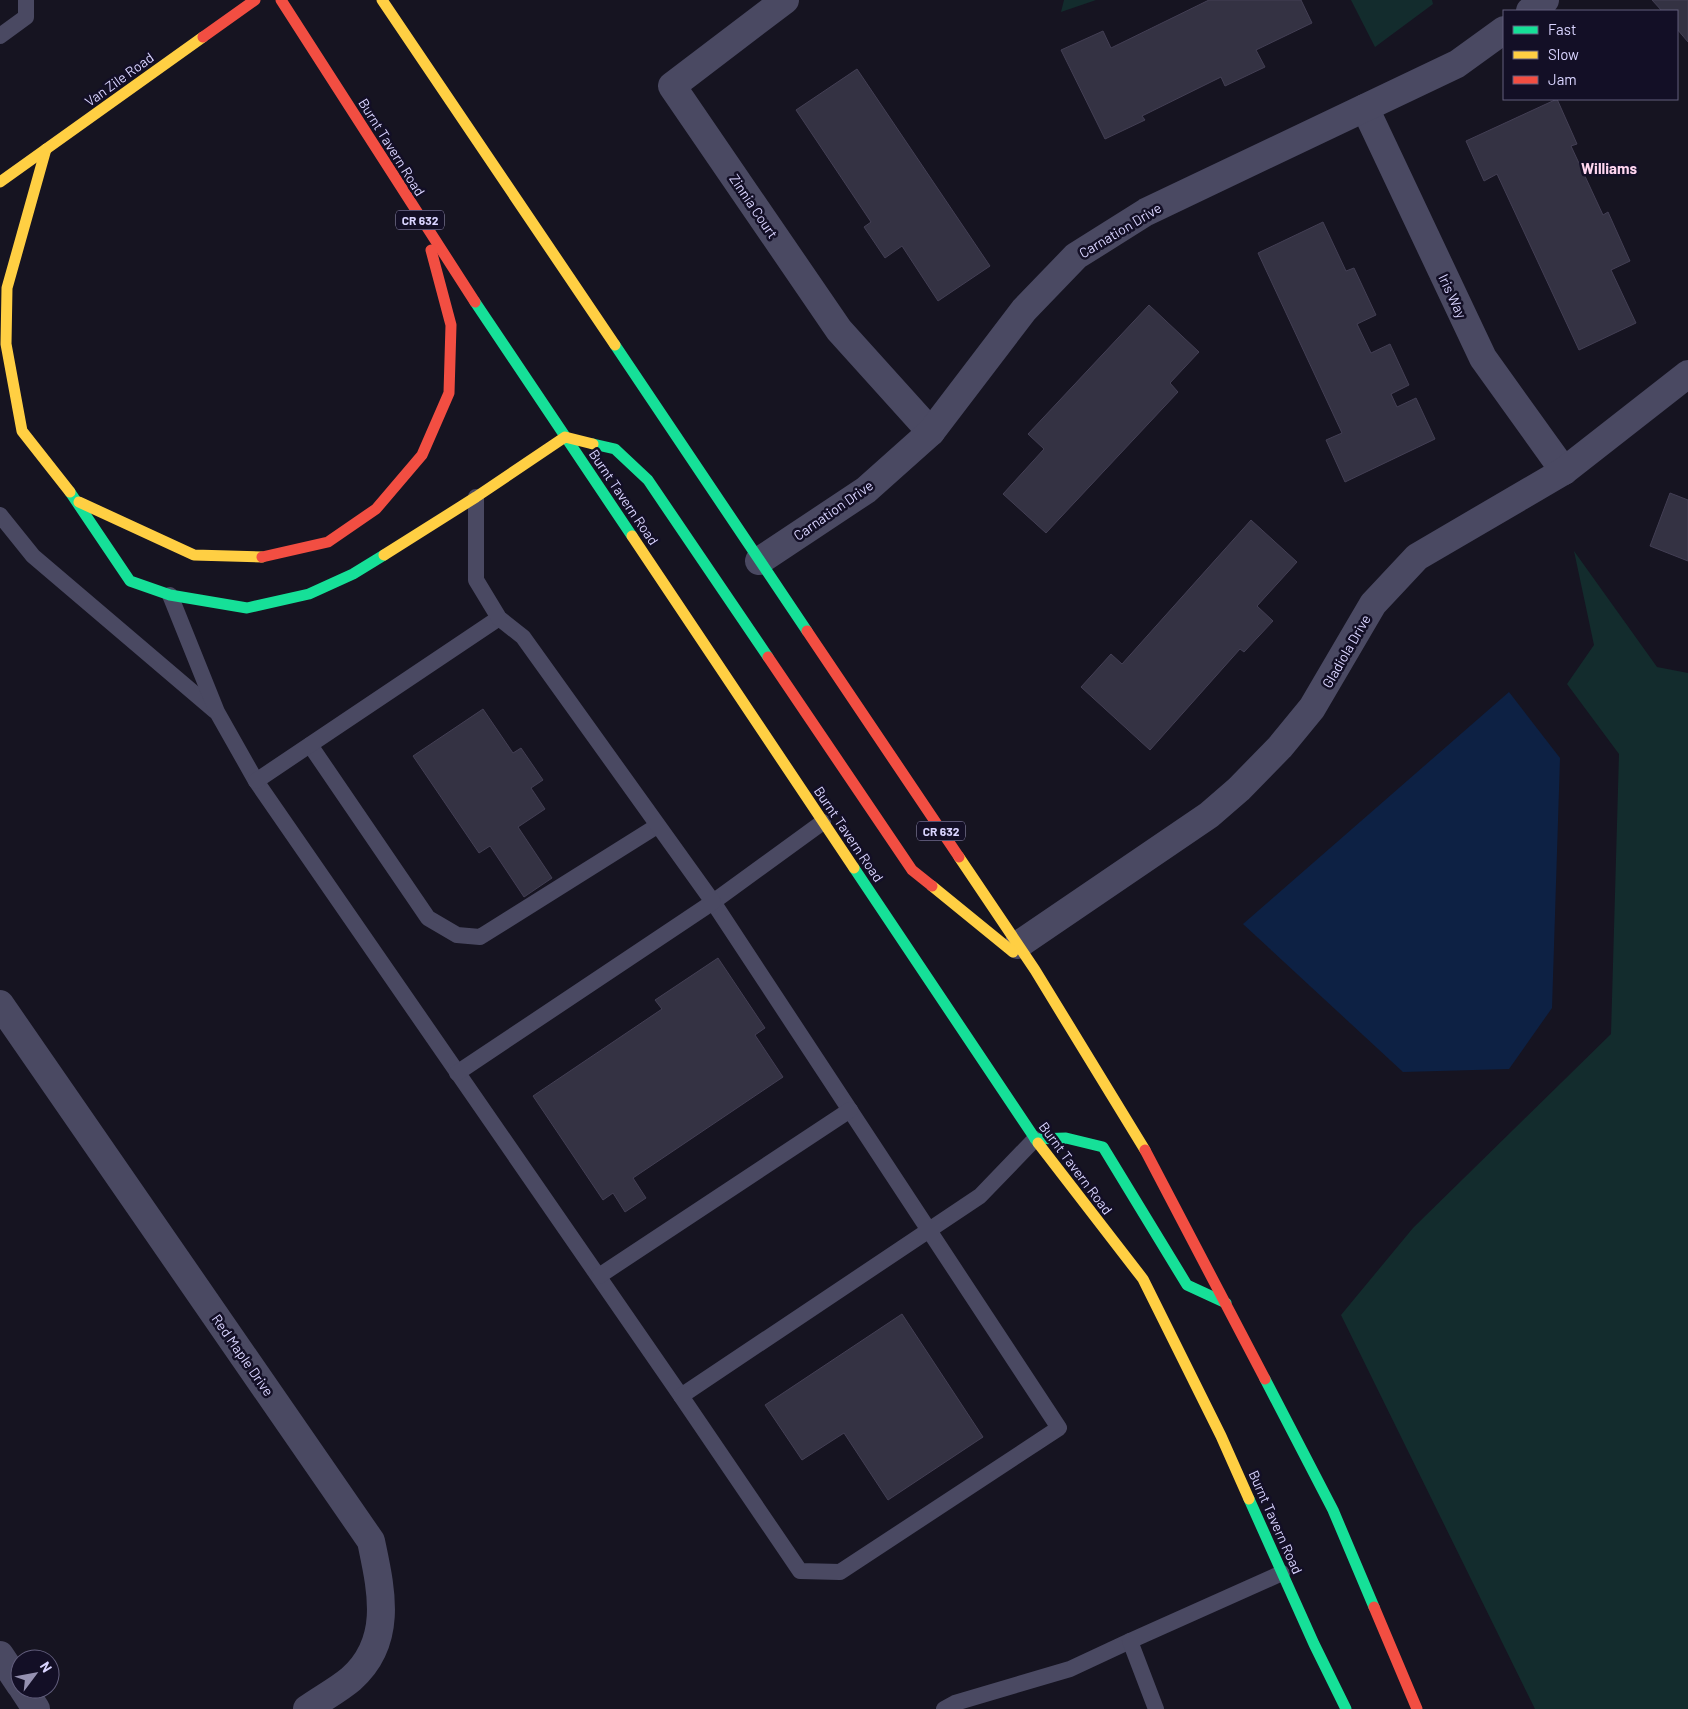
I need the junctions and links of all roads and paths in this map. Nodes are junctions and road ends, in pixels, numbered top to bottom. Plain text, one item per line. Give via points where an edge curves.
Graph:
1 (26, 0) edge
2 (255, 0) edge
3 (280, 0) edge
4 (382, 0) edge
5 (785, 0) edge
6 (1545, 0) edge
7 (1531, 10) edge
8 (1503, 31) edge
9 (0, 36) edge
10 (1365, 108) junction
11 (46, 149) junction
12 (0, 182) edge
13 (425, 227) junction
14 (1688, 374) edge
15 (1677, 395) edge
16 (7, 427) dead end
17 (22, 432) junction
18 (931, 432) junction
19 (565, 437) junction
20 (1564, 471) junction
21 (476, 497) junction
22 (78, 502) junction
23 (0, 515) edge
24 (759, 561) junction
25 (170, 595) junction
26 (498, 618) junction
27 (217, 712) junction
28 (310, 745) junction
29 (256, 782) junction
30 (823, 822) junction
31 (657, 826) junction
32 (713, 902) junction
33 (1018, 944) junction
34 (1035, 970) junction
35 (0, 1004) edge
36 (458, 1073) junction
37 (850, 1110) junction
38 (1035, 1139) junction
39 (930, 1230) junction
40 (599, 1276) junction
41 (1226, 1303) junction
42 (681, 1396) junction
43 (1282, 1573) junction
44 (1130, 1641) junction
45 (0, 1655) edge
46 (10, 1670) edge
47 (307, 1709) edge
48 (944, 1709) edge
49 (1156, 1709) edge
50 (1346, 1709) edge
51 (1417, 1709) edge

1 - 9 lane via 26,17
2 - 11 main road, Van Zile Road
3 - 13 main road, Burnt Tavern Road / CR 632
4 - 24 main road, CR 632
5 - 18 street, Zinnia Court via 672,86 839,330
6 - 7 street
8 - 10 street, Carnation Drive via 1457,64
10 - 18 street, Carnation Drive via 1146,212 1076,256 1024,310
10 - 20 street, Iris Way via 1483,358
11 - 12 main road, Van Zile Road
11 - 17 main road via 7,288 6,344
13 - 19 main road, Burnt Tavern Road / CR 632
13 - 22 main road via 451,325 449,393 422,455 376,509 328,542 265,557 194,555
14 - 15 street, Gladiola Drive
15 - 20 street, Gladiola Drive
16 - 17 main road
17 - 22 main road
18 - 24 street, Carnation Drive via 866,490
19 - 21 main road
19 - 30 main road, Burnt Tavern Road / CR 632
19 - 34 main road via 615,449 648,480 912,870
20 - 33 street, Gladiola Drive via 1417,557 1373,604 1312,708 1239,789 1209,815
21 - 25 main road via 353,574 309,594 247,608
21 - 26 lane via 476,580
22 - 25 main road via 130,581
23 - 27 lane via 33,556
24 - 33 main road, CR 632
25 - 27 lane
26 - 28 lane
26 - 31 lane via 523,637
27 - 29 lane
28 - 29 lane
28 - 31 lane via 428,918 457,935 480,937
29 - 36 lane
30 - 32 lane
30 - 38 main road, Burnt Tavern Road / CR 632
31 - 32 lane
32 - 36 lane
32 - 37 lane
33 - 34 main road, CR 632
34 - 41 main road, CR 632 via 1136,1134
35 - 47 street, Red Maple Drive via 371,1541 380,1587 382,1620 373,1650 352,1678
36 - 40 lane
37 - 39 lane
37 - 40 lane
38 - 39 lane via 980,1196
38 - 41 main road via 1066,1138 1103,1147 1187,1285
38 - 43 main road, Burnt Tavern Road / CR 632 via 1143,1279 1221,1436
39 - 42 lane
39 - 42 lane via 1060,1428 840,1572 800,1571
40 - 42 lane
41 - 51 main road, CR 632 via 1332,1510
43 - 44 lane
43 - 50 main road, Burnt Tavern Road / CR 632
44 - 48 lane via 1070,1669
44 - 49 lane
45 - 46 street

